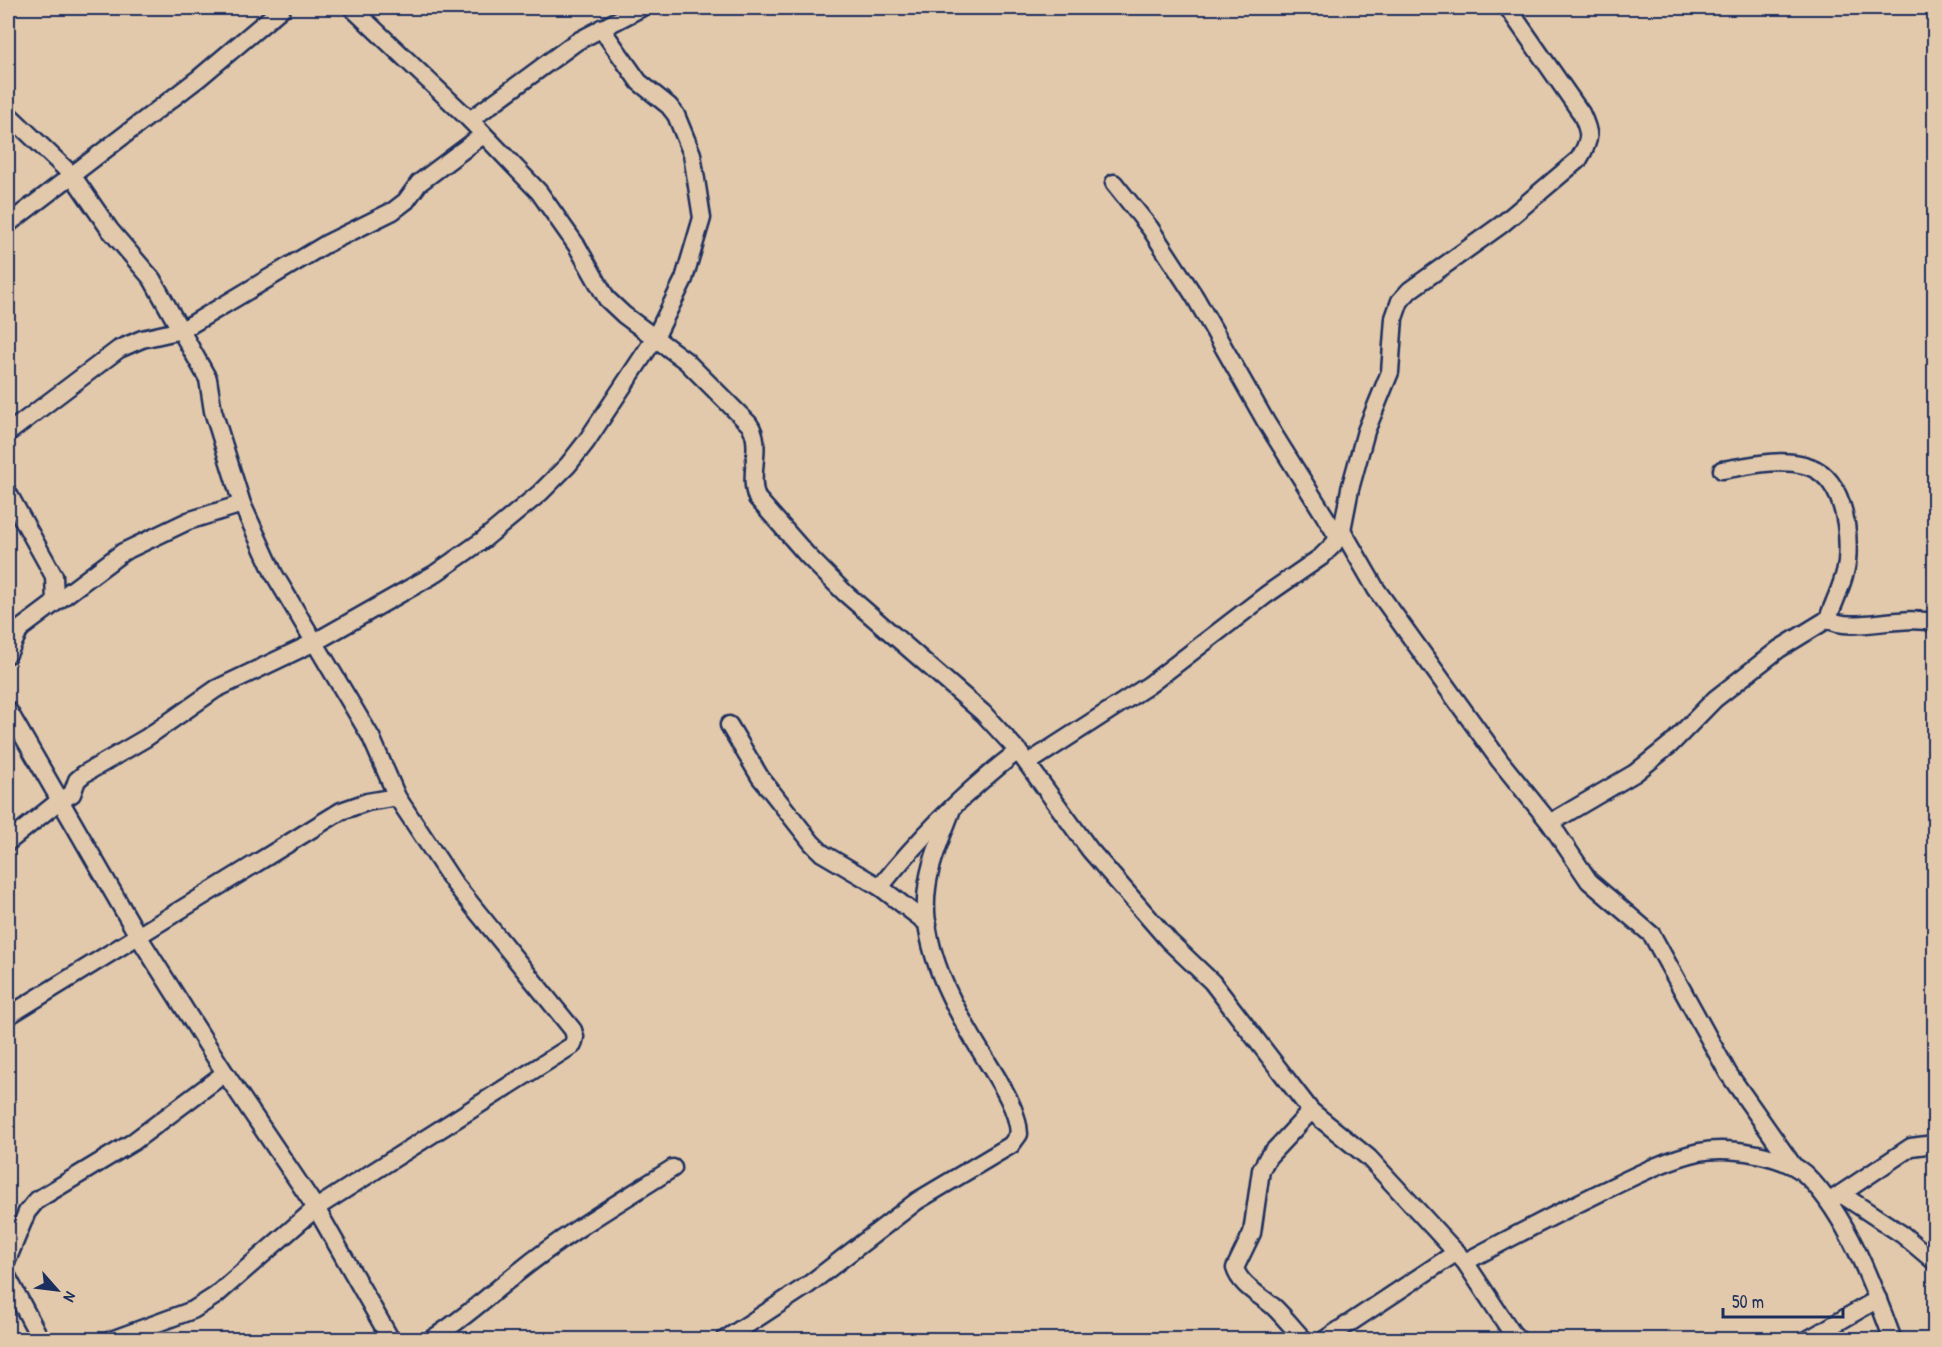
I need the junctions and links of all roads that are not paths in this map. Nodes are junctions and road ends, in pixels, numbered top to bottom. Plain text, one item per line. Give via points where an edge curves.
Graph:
1 (282, 8) edge
2 (352, 8) edge
3 (640, 8) edge
4 (1508, 8) edge
5 (601, 28) junction
6 (8, 114) edge
7 (470, 120) junction
8 (483, 135) junction
9 (72, 175) junction
10 (1114, 183) dead end
11 (8, 224) edge
12 (182, 330) junction
13 (656, 338) junction
14 (8, 433) edge
15 (1722, 470) dead end
16 (8, 493) edge
17 (242, 504) junction
18 (1340, 533) junction
19 (55, 602) junction
20 (1828, 619) junction
21 (1935, 623) edge
22 (14, 632) edge
23 (315, 642) junction
24 (8, 654) edge
25 (8, 710) edge
26 (729, 725) dead end
27 (1023, 757) junction
28 (397, 797) junction
29 (59, 801) junction
30 (952, 809) junction
31 (1550, 823) junction
32 (8, 842) edge
33 (879, 887) junction
34 (928, 924) junction
35 (137, 934) junction
36 (8, 1016) edge
37 (225, 1073) junction
38 (1311, 1111) junction
39 (1935, 1144) edge
40 (1791, 1164) junction
41 (673, 1168) dead end
42 (1836, 1197) junction
43 (316, 1208) junction
44 (1461, 1257) junction
45 (8, 1258) edge
46 (1935, 1261) edge
47 (8, 1278) edge
48 (1878, 1299) junction
49 (41, 1340) edge
50 (111, 1340) edge
51 (391, 1340) edge
52 (430, 1340) edge
53 (724, 1340) edge
54 (1304, 1340) edge
55 (1324, 1340) edge
56 (1519, 1340) edge
57 (1807, 1340) edge
58 (1893, 1340) edge

1 - 9 street via 199,78
2 - 7 street
3 - 5 street
4 - 18 street via 1581,113 1589,131 1587,145 1579,159 1501,225 1410,290 1400,302 1394,318 1389,372 1366,430
5 - 7 street
5 - 13 street via 639,82 669,105 676,116 692,154 700,198 702,218 698,235 684,279
6 - 9 street
7 - 8 street
8 - 12 street via 418,183 406,201 393,211 326,244
8 - 13 street via 539,192 578,246 608,300
9 - 11 street
9 - 12 street via 110,230 146,270
10 - 18 street via 1196,297 1266,422
12 - 14 street via 119,349
12 - 17 street via 208,379 213,411
13 - 23 street via 586,442 540,493 483,540 433,574
13 - 27 street via 686,361 753,429 752,487 785,531 845,593 983,712
15 - 20 street via 1766,464 1805,465 1831,480 1845,516 1847,563
16 - 19 street via 54,576
17 - 19 street via 188,521 123,552
17 - 23 street via 274,574
18 - 27 street via 1321,557 1149,685
18 - 31 street via 1500,761
19 - 22 street
20 - 21 street via 1843,626 1890,620
20 - 31 street via 1779,649 1715,699 1671,744 1635,773
22 - 24 street
23 - 28 street via 371,737
23 - 29 street via 216,689 146,738 84,774 72,794
25 - 29 street
26 - 33 street via 760,777 812,843
27 - 30 street via 986,775
27 - 38 street via 1090,850 1169,941 1212,982
28 - 35 street via 341,811
28 - 43 street via 454,883 575,1037 573,1045
29 - 32 street
29 - 35 street
30 - 33 street
30 - 34 street via 927,885
31 - 40 street via 1589,881 1652,935 1723,1065
33 - 34 street
34 - 53 street via 937,961 957,1012 993,1071 1019,1124 1019,1134 1011,1145 884,1224 808,1285
35 - 36 street
35 - 37 street
37 - 43 street
37 - 45 street via 124,1147 37,1200 27,1212
38 - 44 street via 1369,1158
38 - 54 street via 1268,1157 1262,1170 1252,1233 1235,1268 1250,1288
39 - 42 street via 1911,1148
40 - 42 street
40 - 44 street via 1762,1155 1720,1150 1680,1158
41 - 52 street via 573,1232
42 - 46 street via 1903,1234
42 - 48 street
43 - 50 street via 215,1296 193,1310
43 - 51 street
44 - 55 street
44 - 56 street
47 - 49 street
48 - 57 street
48 - 58 street

